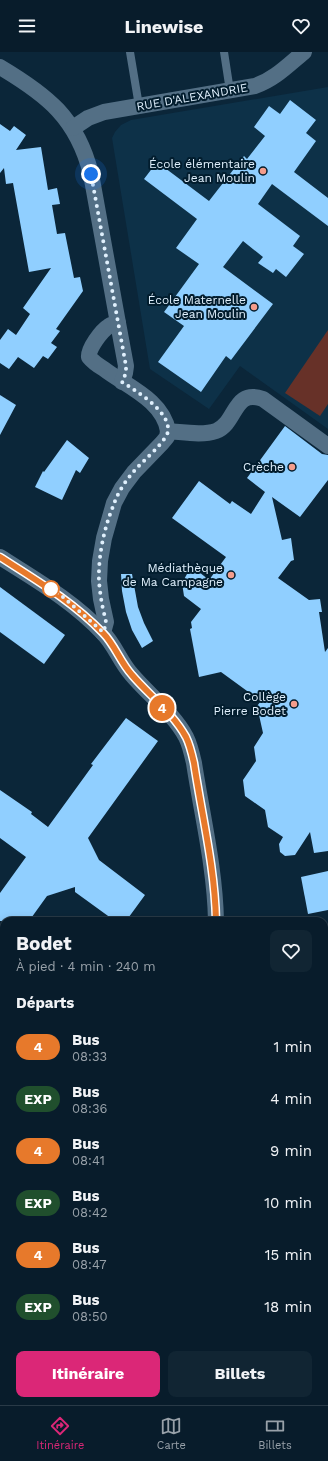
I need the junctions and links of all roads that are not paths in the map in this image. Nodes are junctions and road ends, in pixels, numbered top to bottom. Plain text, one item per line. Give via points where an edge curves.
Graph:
1 (130, 52) edge
2 (224, 52) edge
3 (304, 52) edge
4 (0, 66) edge
5 (230, 91) junction
6 (139, 106) junction
7 (73, 128) junction
8 (118, 323) junction
9 (122, 382) junction
10 (168, 431) junction
11 (328, 446) edge
12 (0, 557) edge
13 (103, 632) junction
14 (216, 917) edge

1 - 6 lane
2 - 5 lane
3 - 5 street, RUE D'ALEXANDRIE via 266,82
4 - 7 street via 43,95
5 - 6 street, RUE D'ALEXANDRIE
6 - 7 street, RUE D'ALEXANDRIE via 104,112 88,118
7 - 8 street via 87,157 91,174
8 - 9 street via 126,366
8 - 9 street via 104,330 89,353 92,360
9 - 10 street via 154,405 163,416
10 - 11 street via 215,431 222,427 239,403 255,396 263,399
10 - 13 street via 167,437 122,488 110,514 100,561 99,581 106,622
12 - 13 street via 63,597
13 - 14 street via 128,670 186,736 191,750 210,863

